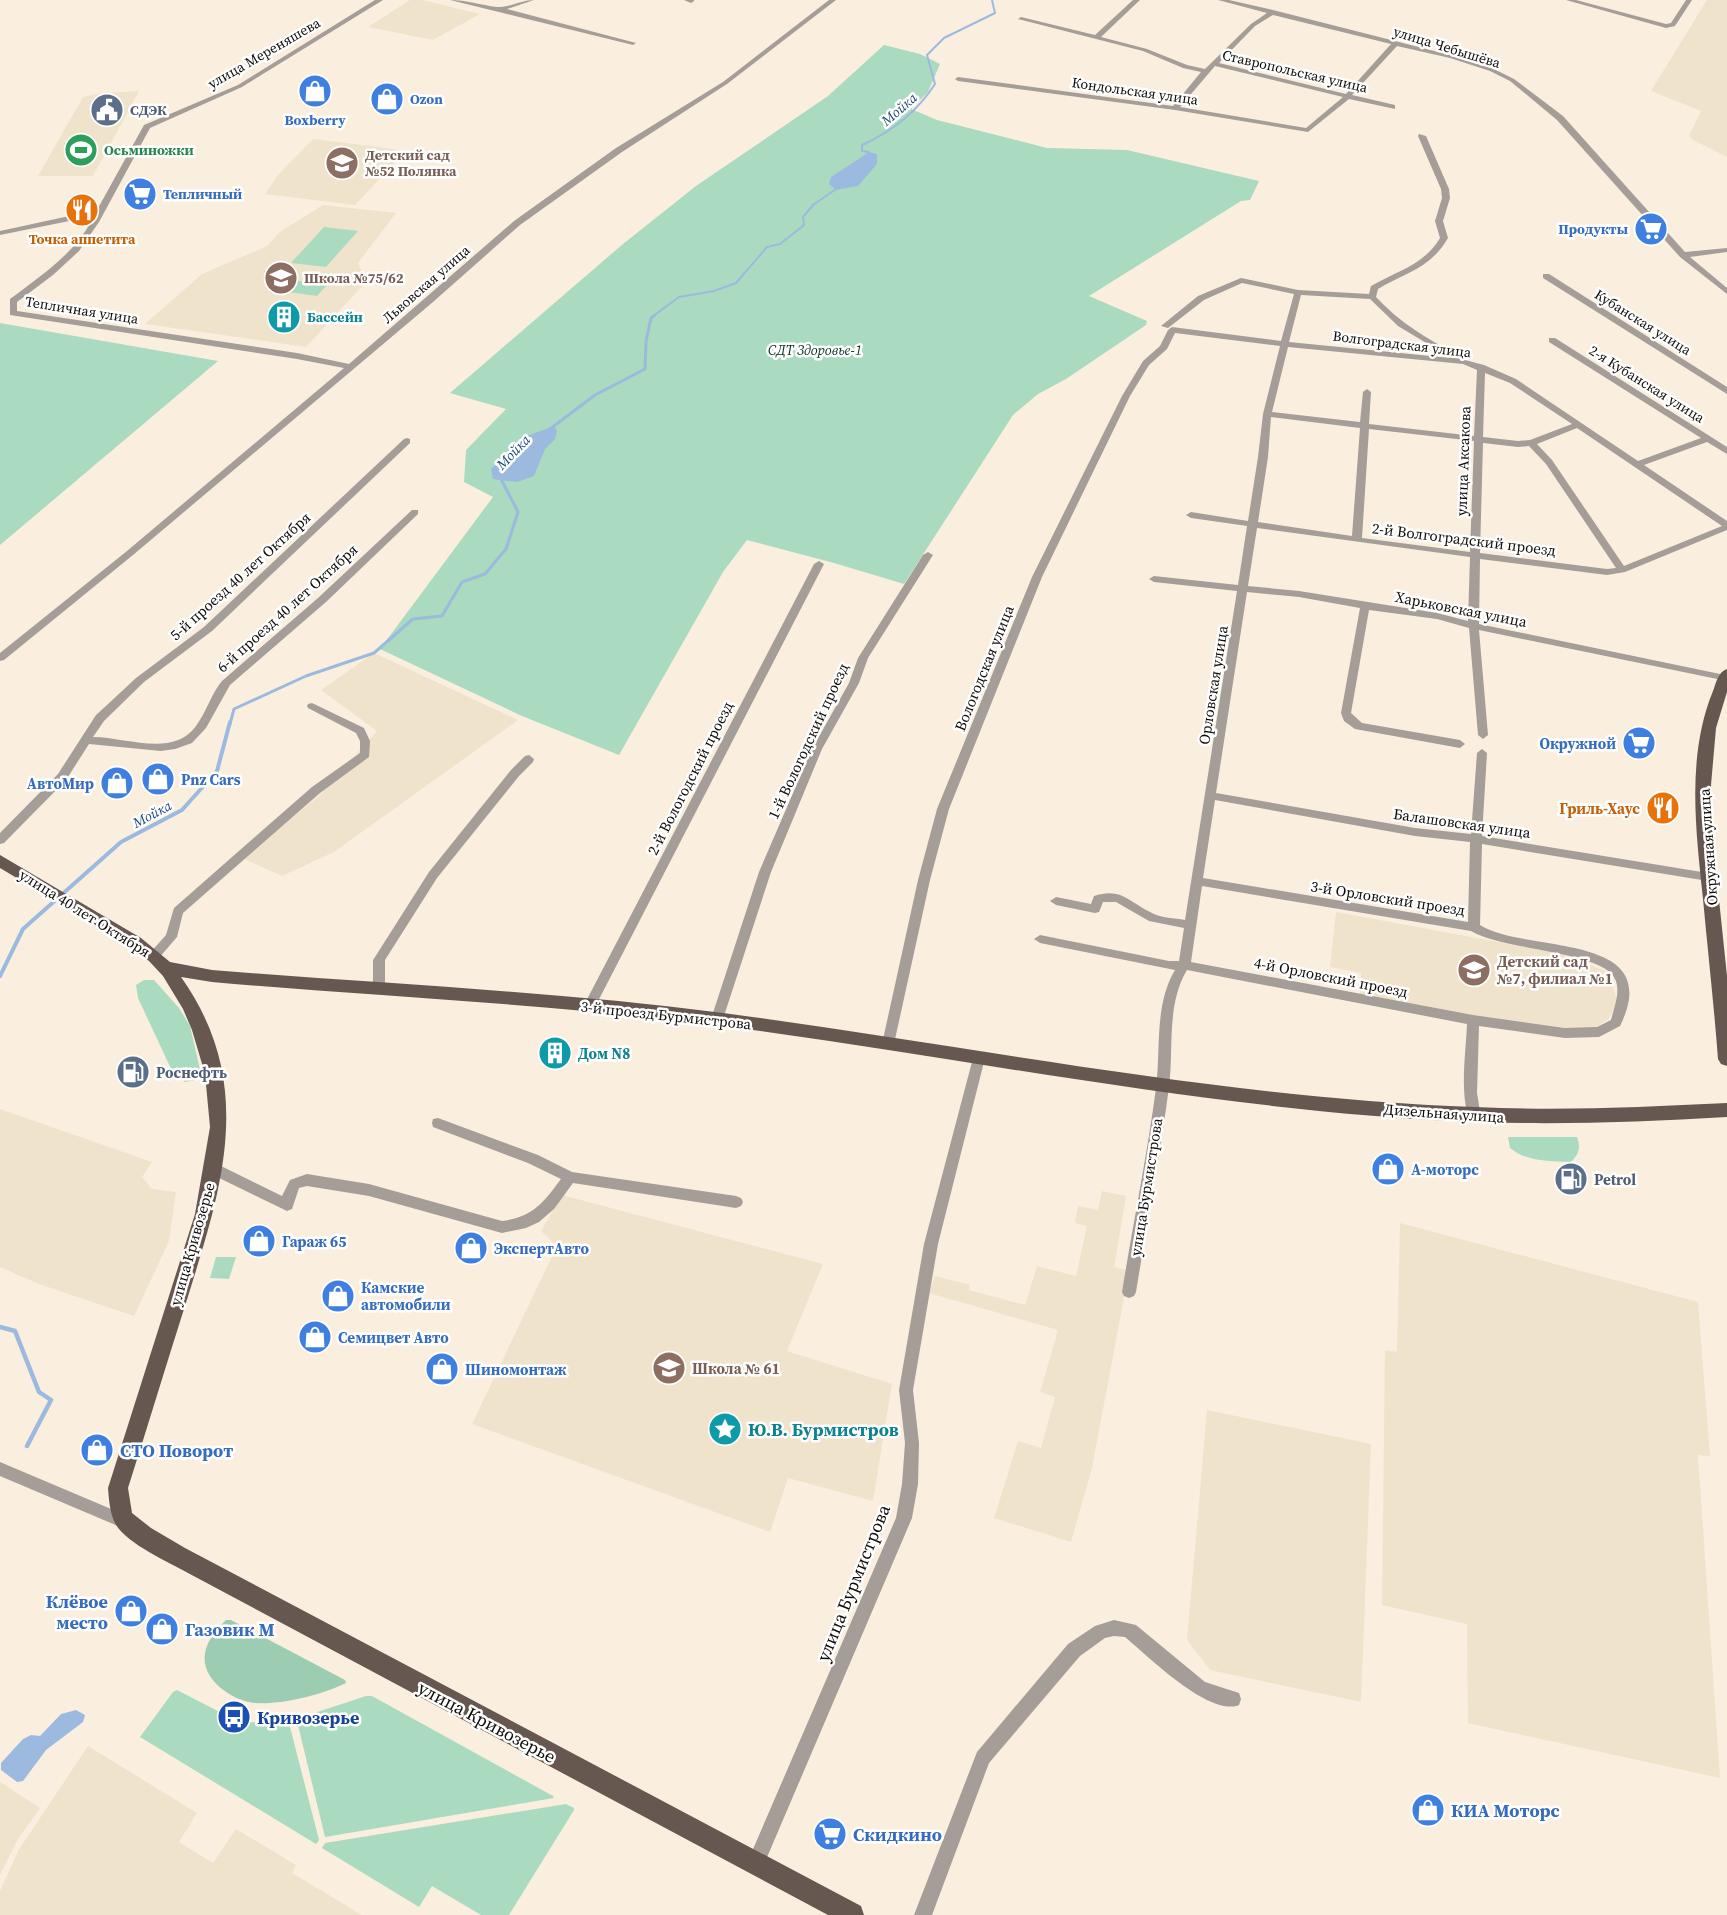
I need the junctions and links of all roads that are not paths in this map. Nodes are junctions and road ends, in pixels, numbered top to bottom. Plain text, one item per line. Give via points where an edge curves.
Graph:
1 (380, 0) edge
2 (453, 0) edge
3 (531, 0) edge
4 (832, 0) edge
5 (1137, 0) edge
6 (1221, 0) edge
7 (1569, 0) edge
8 (1689, 0) edge
9 (1589, 5) junction
10 (498, 9) junction
11 (1273, 12) junction
12 (1574, 12) dead end
13 (1021, 18) dead end
14 (1096, 38) junction
15 (633, 43) dead end
16 (1396, 43) junction
17 (1214, 64) junction
18 (1206, 71) junction
19 (958, 80) dead end
20 (1347, 97) junction
21 (1392, 107) dead end
22 (1174, 108) junction
23 (1422, 136) dead end
24 (100, 212) junction
25 (0, 233) edge
26 (1727, 250) edge
27 (1683, 255) junction
28 (1546, 276) dead end
29 (1298, 292) junction
30 (1727, 292) edge
31 (1372, 297) junction
32 (1168, 328) junction
33 (1552, 340) dead end
34 (1283, 344) junction
35 (1464, 362) junction
36 (349, 366) junction
37 (1481, 367) junction
38 (1727, 391) edge
39 (1367, 392) dead end
40 (1267, 414) junction
41 (1578, 425) junction
42 (1364, 427) junction
43 (1479, 439) junction
44 (1707, 439) junction
45 (407, 441) dead end
46 (1531, 443) junction
47 (1727, 451) edge
48 (1637, 464) junction
49 (415, 512) dead end
50 (1191, 515) dead end
51 (1252, 526) junction
52 (1727, 526) edge
53 (1357, 540) junction
54 (928, 555) dead end
55 (1474, 555) junction
56 (819, 564) dead end
57 (1622, 570) junction
58 (1154, 579) dead end
59 (1242, 589) junction
60 (1365, 606) junction
61 (1473, 625) junction
62 (0, 658) edge
63 (1726, 676) edge
64 (312, 706) dead end
65 (1483, 735) dead end
66 (87, 741) junction
67 (1460, 744) dead end
68 (1482, 753) dead end
69 (529, 759) dead end
70 (1212, 796) junction
71 (1476, 838) junction
72 (0, 840) edge
73 (0, 861) edge
74 (1708, 877) junction
75 (1199, 881) junction
76 (1056, 901) dead end
77 (1191, 925) junction
78 (1474, 927) junction
79 (1040, 939) dead end
80 (161, 962) junction
81 (1184, 965) junction
82 (379, 990) junction
83 (589, 1006) junction
84 (717, 1019) junction
85 (1473, 1020) junction
86 (1616, 1023) joint
87 (888, 1044) junction
88 (979, 1058) junction
89 (1727, 1059) edge
90 (1163, 1083) junction
91 (1727, 1110) edge
92 (1475, 1117) junction
93 (438, 1123) dead end
94 (213, 1169) junction
95 (570, 1177) junction
96 (736, 1202) dead end
97 (1129, 1292) dead end
98 (0, 1469) edge
99 (126, 1522) junction
100 (1233, 1699) dead end
101 (756, 1863) junction
102 (852, 1915) edge
103 (923, 1915) edge

1 - 24 street, улица Мереняшева via 240,86 147,127
2 - 10 street
3 - 10 street
4 - 36 street, Львовская улица via 725,82 517,222
5 - 14 street
6 - 11 street, улица Чебышёва
7 - 9 street
8 - 9 street via 1673,24 1666,26
9 - 12 street
10 - 15 street
11 - 16 street, улица Чебышёва
11 - 17 street via 1253,25
13 - 14 street, Ставропольская улица
14 - 18 street, Ставропольская улица
16 - 20 street
16 - 27 street, улица Чебышёва via 1492,70 1527,91 1560,118
17 - 18 street, Ставропольская улица
17 - 20 street, Ставропольская улица
18 - 22 street
19 - 22 street, Кондольская улица
20 - 21 street, Ставропольская улица
20 - 22 street, Кондольская улица via 1308,130
23 - 31 street via 1445,189 1439,221 1444,238 1422,264 1380,284 1374,288
24 - 25 street
24 - 36 street, Тепличная улица via 76,249 13,301 14,313
26 - 27 street
27 - 30 street, улица Чебышёва
28 - 38 street, Кубанская улица
29 - 31 street
29 - 32 street, Вологодская улица via 1241,280 1201,298
29 - 34 street, Орловская улица
31 - 35 street via 1405,327
32 - 34 street, Волгоградская улица
32 - 87 street, Вологодская улица via 1164,347 1146,363 1126,396 1037,577 944,808
33 - 44 street, 2-я Кубанская улица
34 - 35 street, Волгоградская улица
34 - 40 street, Орловская улица
35 - 37 street, Волгоградская улица
36 - 62 street, Львовская улица
37 - 41 street, Волгоградская улица via 1513,381
37 - 43 street, улица Аксакова
39 - 42 street
40 - 42 street
40 - 51 street, Орловская улица
41 - 46 street
41 - 48 street, Волгоградская улица
42 - 43 street
42 - 53 street
43 - 46 street
43 - 55 street, улица Аксакова
44 - 47 street, 2-я Кубанская улица
44 - 48 street
45 - 66 street, 5-й проезд 40 лет Октября via 208,629 128,691 100,718
46 - 57 street via 1549,462
48 - 52 street, Волгоградская улица
49 - 66 street, 6-й проезд 40 лет Октября via 226,683 191,738 157,747
50 - 51 street, 2-й Волгоградский проезд
51 - 53 street, 2-й Волгоградский проезд
51 - 59 street, Орловская улица
52 - 57 street, 2-й Волгоградский проезд
53 - 55 street, 2-й Волгоградский проезд
54 - 84 street, 1-й Вологодский проезд via 863,658 854,683 817,749 765,872
55 - 57 street, 2-й Волгоградский проезд via 1598,571
55 - 61 street, улица Аксакова
56 - 83 street, 2-й Вологодский проезд
58 - 59 street, Харьковская улица
59 - 60 street, Харьковская улица via 1290,592
59 - 70 street, Орловская улица
60 - 61 street, Харьковская улица
60 - 67 street via 1348,718 1359,726
61 - 63 street, Харьковская улица
61 - 65 street, улица Аксакова
63 - 74 main road, Окружная улица via 1715,705 1704,758 1703,818
64 - 80 street via 360,731 365,754 316,790 178,911
66 - 72 street, 5-й проезд 40 лет Октября via 46,795
68 - 71 street
69 - 82 street via 433,875 380,960
70 - 71 street, Балашовская улица via 1405,830
70 - 75 street, Орловская улица
71 - 74 street, Балашовская улица
71 - 78 street
73 - 80 main road, улица 40 лет Октября via 79,906
74 - 89 main road, Окружная улица
75 - 77 street, Орловская улица
75 - 78 street, 3-й Орловский проезд
76 - 77 street via 1095,909 1098,899 1104,897 1131,903 1154,918
77 - 81 street, Орловская улица
78 - 86 street, 3-й Орловский проезд via 1488,936 1565,951 1612,966 1621,977 1623,997
79 - 81 street, 4-й Орловский проезд via 1169,966
80 - 82 main road, 3-й проезд Бурмистрова via 212,976
80 - 94 main road, улица Кривозерье via 192,1009 212,1064 219,1114
81 - 85 street, 4-й Орловский проезд
81 - 90 street, Орловская улица via 1176,975
82 - 83 main road, 3-й проезд Бурмистрова
83 - 84 main road, 3-й проезд Бурмистрова
84 - 87 main road, 3-й проезд Бурмистрова
85 - 86 street, 4-й Орловский проезд via 1565,1033 1599,1032
85 - 92 street via 1471,1093
87 - 88 main road, 3-й проезд Бурмистрова
88 - 90 main road, 3-й проезд Бурмистрова
88 - 101 street, улица Бурмистрова via 931,1244 906,1390 912,1443 904,1518
90 - 92 main road, Дизельная улица via 1270,1099
90 - 97 street, улица Бурмистрова
91 - 92 main road, Дизельная улица via 1600,1117
93 - 95 street
94 - 95 street via 287,1205 294,1184 307,1180 369,1190 502,1227 521,1225 540,1216
94 - 99 main road, улица Кривозерье via 204,1214 118,1488 119,1506
95 - 96 street
98 - 99 street, улица Кривозерье
99 - 101 main road, улица Кривозерье via 172,1553
100 - 103 street via 1199,1688 1130,1630 1112,1627 1089,1639 1074,1650 983,1758
101 - 102 main road, улица Кривозерье

